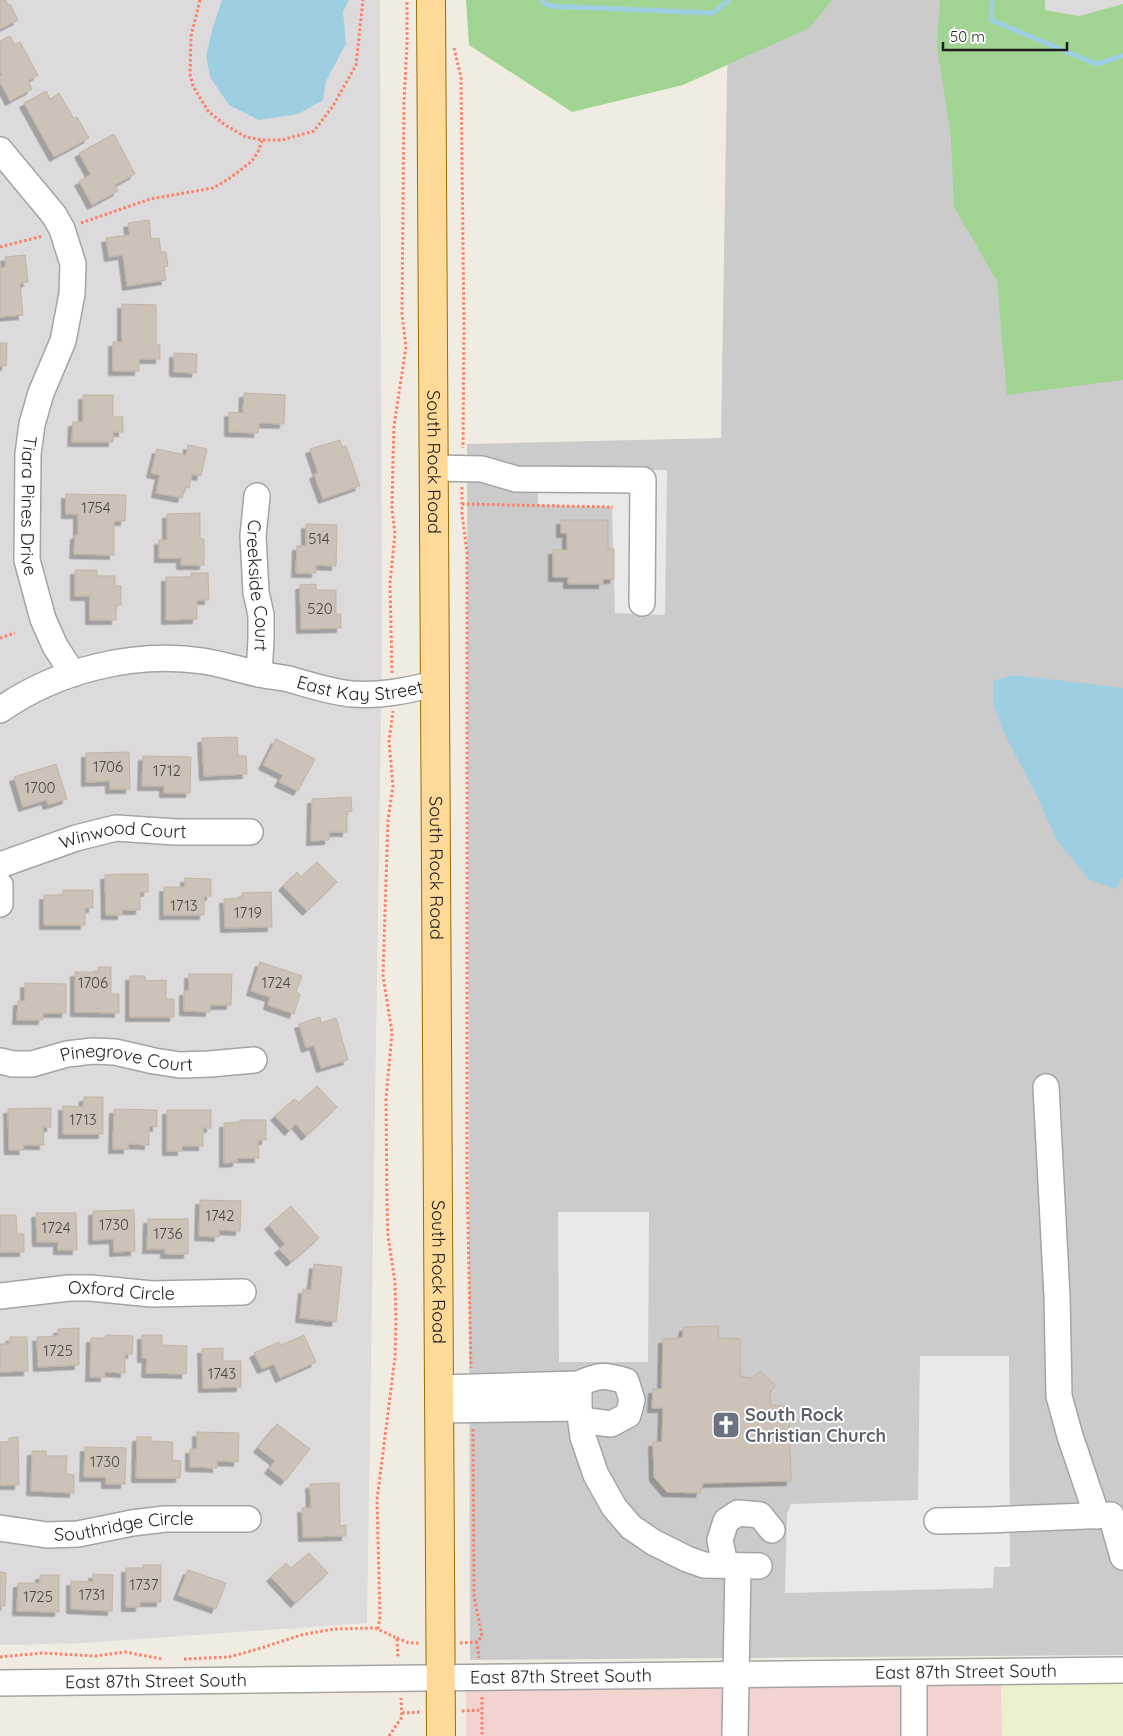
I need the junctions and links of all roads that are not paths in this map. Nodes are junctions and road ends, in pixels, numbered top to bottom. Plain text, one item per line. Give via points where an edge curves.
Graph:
1 (431, 0) edge
2 (0, 150) edge
3 (434, 468) junction
4 (257, 496) dead end
5 (642, 602) dead end
6 (73, 674) junction
7 (259, 674) junction
8 (434, 684) junction
9 (0, 710) edge
10 (250, 832) dead end
11 (0, 865) edge
12 (0, 886) edge
13 (0, 904) edge
14 (254, 1060) dead end
15 (0, 1061) edge
16 (1046, 1087) dead end
17 (243, 1292) dead end
18 (0, 1296) edge
19 (440, 1399) junction
20 (1097, 1516) junction
21 (248, 1520) dead end
22 (937, 1520) dead end
23 (0, 1528) edge
24 (772, 1530) dead end
25 (1123, 1557) edge
26 (740, 1566) junction
27 (1123, 1670) edge
28 (914, 1673) junction
29 (735, 1675) junction
30 (441, 1678) junction
31 (0, 1683) edge
32 (441, 1736) edge
33 (735, 1736) edge
34 (914, 1736) edge

1 - 3 main road, South Rock Road
2 - 6 street, Tiara Pines Drive via 54,215 73,264 72,294 63,341 40,393 32,424 28,454 27,560 43,619
3 - 5 street via 482,468 516,479 643,480
3 - 8 main road, South Rock Road
4 - 7 street, Creekside Court via 253,536 256,592 261,614
6 - 7 street, East Kay Street via 131,661 173,659 203,661
6 - 9 street, East Kay Street via 40,687
7 - 8 street, East Kay Street via 286,679 393,677
8 - 19 main road, South Rock Road
10 - 11 street, Winwood Court via 116,828 76,838
12 - 13 street
14 - 15 street, Pinegrove Court via 180,1065 115,1052 93,1051 32,1064
16 - 20 street via 1060,1396
17 - 18 street, Oxford Circle via 152,1294 70,1288
19 - 26 street via 580,1404 583,1437 596,1475 614,1507 631,1527 687,1559 704,1565
19 - 30 main road, South Rock Road
20 - 22 street
20 - 25 street via 1111,1515
21 - 23 street, Southridge Circle via 165,1519 78,1534 48,1535
24 - 26 street via 760,1515 738,1513 726,1521 720,1540
26 - 29 street
27 - 28 street, East 87th Street South
28 - 29 street, East 87th Street South
28 - 34 street
29 - 30 street, East 87th Street South
29 - 33 street
30 - 31 street, East 87th Street South
30 - 32 main road, South Rock Road

